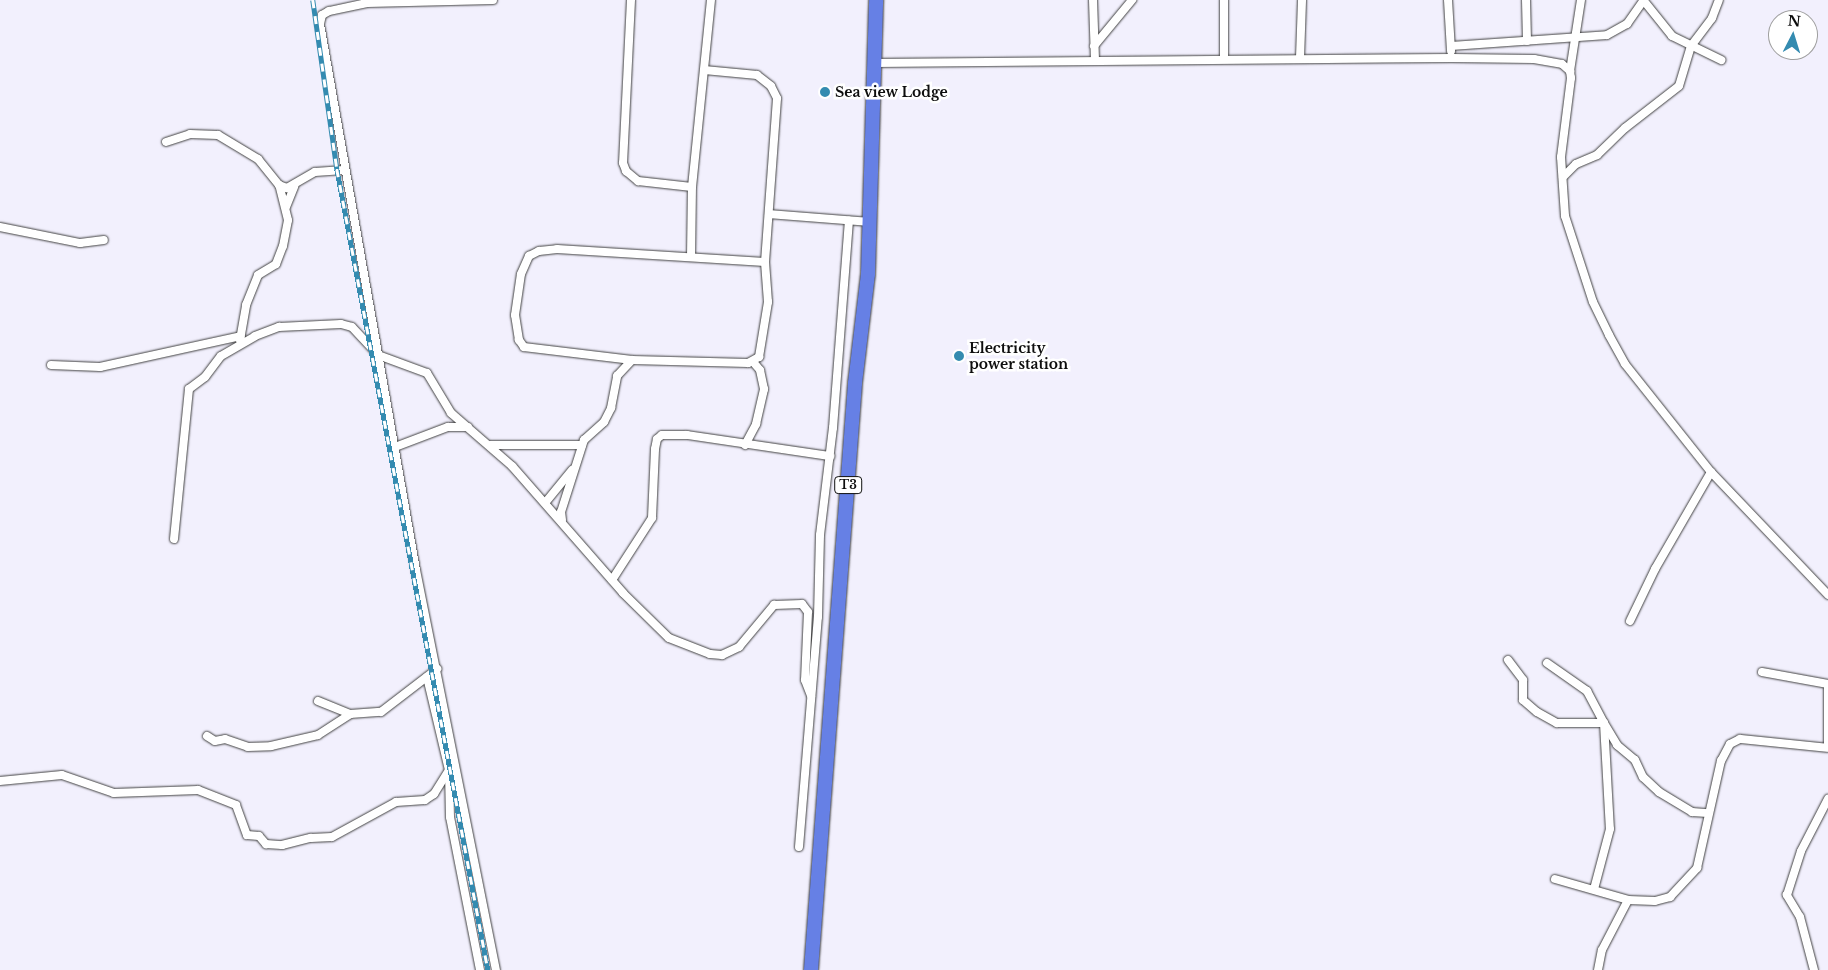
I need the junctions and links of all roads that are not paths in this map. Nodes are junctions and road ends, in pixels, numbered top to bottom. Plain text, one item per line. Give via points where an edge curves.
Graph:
1 (398, 0) edge
2 (493, 0) edge
3 (631, 0) edge
4 (711, 0) edge
5 (876, 0) edge
6 (1093, 0) edge
7 (1132, 0) edge
8 (1224, 0) edge
9 (1302, 0) edge
10 (1448, 0) edge
11 (1526, 0) edge
12 (1581, 0) edge
13 (1719, 0) edge
14 (1644, 1) edge
15 (1577, 38) junction
16 (1527, 42) junction
17 (1094, 46) junction
18 (1450, 46) junction
19 (1691, 46) junction
20 (1300, 58) junction
21 (1452, 58) junction
22 (1224, 59) junction
23 (1721, 60) dead end
24 (1095, 61) junction
25 (875, 63) junction
26 (704, 70) junction
27 (1570, 71) junction
28 (166, 142) dead end
29 (344, 170) junction
30 (1563, 177) junction
31 (279, 185) junction
32 (294, 187) junction
33 (692, 187) junction
34 (286, 207) junction
35 (770, 214) junction
36 (849, 220) junction
37 (870, 222) junction
38 (0, 227) edge
39 (104, 240) dead end
40 (691, 257) junction
41 (765, 262) junction
42 (240, 340) junction
43 (378, 355) junction
44 (632, 360) junction
45 (753, 362) junction
46 (51, 365) dead end
47 (468, 427) junction
48 (490, 445) junction
49 (582, 445) junction
50 (746, 445) junction
51 (395, 447) junction
52 (830, 456) junction
53 (573, 468) junction
54 (1711, 472) junction
55 (545, 503) junction
56 (562, 520) junction
57 (174, 539) dead end
58 (612, 580) junction
59 (1828, 595) edge
60 (1630, 621) dead end
61 (1508, 660) dead end
62 (1547, 663) dead end
63 (437, 669) junction
64 (1762, 672) dead end
65 (427, 677) junction
66 (1828, 684) edge
67 (811, 696) junction
68 (318, 701) dead end
69 (350, 714) junction
70 (1604, 723) junction
71 (207, 736) dead end
72 (1828, 746) edge
73 (449, 770) junction
74 (0, 781) edge
75 (1828, 799) edge
76 (1708, 813) junction
77 (799, 847) dead end
78 (1555, 879) dead end
79 (1594, 888) junction
80 (1628, 900) junction
81 (480, 970) edge
82 (496, 970) edge
83 (811, 970) edge
84 (1598, 970) edge
85 (1814, 970) edge

1 - 2 street
1 - 29 street via 340,8 322,15 321,34
3 - 33 street via 623,163 626,171 638,181
4 - 26 street
5 - 25 highway, T3
6 - 17 street
7 - 17 street
8 - 22 street
9 - 20 street
10 - 18 street
11 - 16 street
12 - 15 street
13 - 19 street via 1712,18
14 - 15 street via 1635,17 1620,30
14 - 19 street via 1663,28
15 - 16 street
15 - 27 street
16 - 18 street
17 - 24 street
18 - 21 street
19 - 23 street
19 - 30 street via 1684,76 1670,95 1624,128 1598,156 1576,164
20 - 21 street
20 - 22 street
21 - 27 street via 1550,60
22 - 24 street
24 - 25 street
25 - 37 highway, T3
26 - 33 street
26 - 35 street via 757,75 775,93 779,108
27 - 30 street via 1561,158
28 - 31 street via 190,134 218,135 258,159
29 - 32 street via 315,172
29 - 43 street
30 - 54 street via 1565,216 1573,247 1609,335 1625,364
31 - 32 street
31 - 34 street
32 - 34 street
33 - 40 street
34 - 42 street via 288,220 281,254 276,264 258,275 246,305
35 - 36 street
35 - 41 street
36 - 37 street
36 - 52 street
37 - 83 highway, T3
38 - 39 street via 80,243
40 - 41 street
40 - 44 street via 548,250 533,253 526,261 515,315 519,340 524,347
41 - 45 street via 768,302 761,350
42 - 43 street via 279,327 341,324 352,327
42 - 46 street via 90,369
42 - 57 street via 188,392
43 - 47 street via 427,373 451,412
43 - 51 street
44 - 45 street
44 - 49 street via 618,376 604,422
45 - 50 street via 760,370 764,389 756,424
47 - 48 street
47 - 51 street via 448,427
48 - 49 street
48 - 55 street
49 - 53 street
50 - 52 street
50 - 58 street via 687,435 659,437 652,518
51 - 63 street
52 - 67 street via 820,535
53 - 55 street
53 - 56 street
54 - 59 street
54 - 60 street via 1655,569
55 - 56 street
56 - 58 street
58 - 67 street via 669,638 718,655 739,647 774,605 802,604 808,612 806,680
61 - 70 street via 1523,680 1523,700 1550,721
62 - 70 street via 1587,691
63 - 65 street
63 - 82 street
64 - 66 street
65 - 69 street via 381,712
65 - 73 street
66 - 72 street
67 - 77 street
68 - 69 street
69 - 71 street via 318,735 271,746 248,747 225,739 215,741
70 - 76 street via 1617,745 1635,760 1644,777 1658,792 1692,812
70 - 79 street via 1610,829
72 - 76 street via 1736,740 1721,761
73 - 74 street via 434,794 425,800 396,802 332,837 282,845 266,844 259,836 247,835 236,805 198,790 110,793 62,775
73 - 81 street via 450,817
75 - 85 street via 1804,845 1787,896 1800,917
76 - 80 street via 1700,858 1691,877 1664,900
78 - 79 street
79 - 80 street
80 - 84 street via 1602,950

